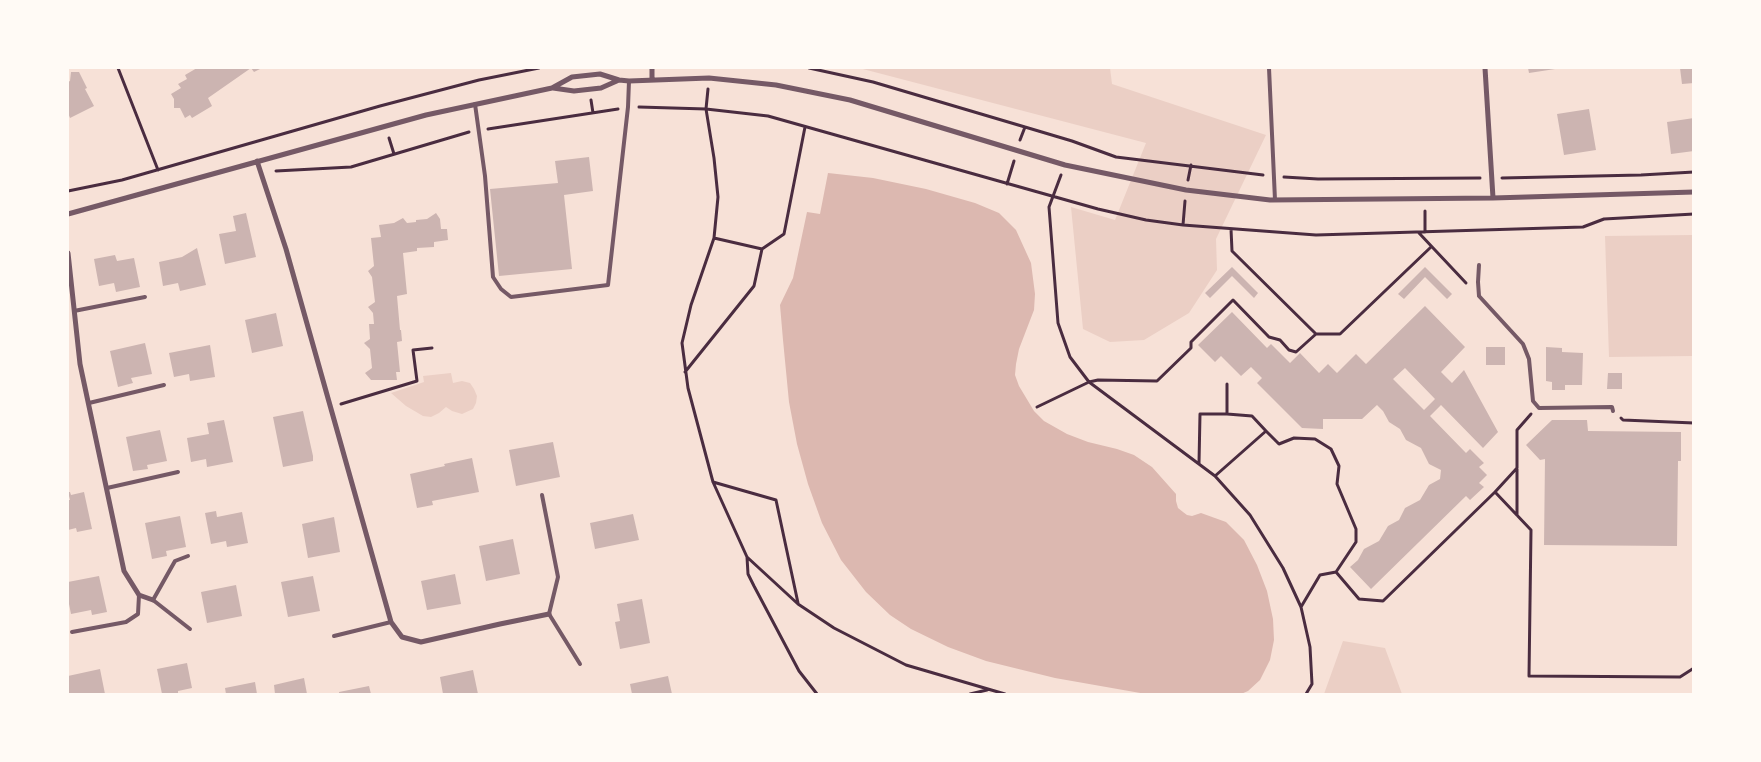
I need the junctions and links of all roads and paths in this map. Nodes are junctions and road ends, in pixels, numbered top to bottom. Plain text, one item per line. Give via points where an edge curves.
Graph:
1 (118, 68) edge
2 (539, 68) edge
3 (652, 68) edge
4 (809, 68) edge
5 (1269, 68) edge
6 (1485, 68) edge
7 (709, 78) junction
8 (619, 80) junction
9 (652, 80) junction
10 (629, 81) junction
11 (552, 88) junction
12 (475, 104) junction
13 (628, 107) junction
14 (706, 110) junction
15 (805, 126) dead end
16 (479, 131) junction
17 (258, 161) junction
18 (1065, 165) junction
19 (158, 170) junction
20 (260, 172) junction
21 (1694, 172) edge
22 (1273, 177) junction
23 (1492, 178) junction
24 (68, 191) edge
25 (1694, 192) edge
26 (1493, 198) junction
27 (1275, 200) junction
28 (68, 214) edge
29 (1231, 229) dead end
30 (1418, 232) dead end
31 (714, 238) junction
32 (1431, 247) junction
33 (762, 249) junction
34 (68, 253) edge
35 (1479, 265) dead end
36 (1479, 296) junction
37 (145, 297) dead end
38 (74, 311) junction
39 (1316, 334) junction
40 (432, 348) dead end
41 (685, 372) junction
42 (1089, 382) junction
43 (1227, 384) dead end
44 (164, 385) dead end
45 (1532, 401) junction
46 (89, 403) junction
47 (1037, 406) dead end
48 (331, 407) junction
49 (1613, 410) joint
50 (1227, 414) junction
51 (1694, 423) edge
52 (1266, 431) junction
53 (1199, 463) junction
54 (1517, 468) junction
55 (178, 472) dead end
56 (1215, 476) junction
57 (713, 482) junction
58 (107, 488) junction
59 (1495, 492) junction
60 (542, 495) dead end
61 (1517, 516) junction
62 (188, 556) dead end
63 (747, 557) junction
64 (1336, 572) junction
65 (139, 595) junction
66 (153, 600) junction
67 (798, 604) junction
68 (1301, 607) junction
69 (549, 614) junction
70 (391, 622) junction
71 (190, 629) dead end
72 (72, 632) dead end
73 (334, 636) dead end
74 (580, 664) dead end
75 (1694, 668) edge
76 (988, 690) junction
77 (817, 694) edge
78 (970, 694) edge
79 (1005, 694) edge
80 (1306, 694) edge

1 - 19 path
2 - 19 path via 380,106
3 - 9 street
4 - 22 path via 902,90 1044,132 1116,158
5 - 22 lane
6 - 23 street
7 - 9 street
7 - 14 path
7 - 18 street via 776,85 850,100
8 - 10 street
8 - 11 street via 601,88 574,91
8 - 11 street via 600,74 588,75 572,77
9 - 10 street
10 - 13 lane
11 - 12 street
12 - 16 lane
12 - 17 street
13 - 14 path
13 - 16 path
13 - 16 lane via 608,285 511,297 501,289 493,277
14 - 31 path via 718,197
15 - 33 path via 784,234
16 - 20 path via 351,167
17 - 20 street
17 - 28 street
18 - 27 street via 1186,190
18 - 42 path via 1049,207 1058,323 1070,357
19 - 24 path
20 - 48 street via 286,249
21 - 23 path
22 - 23 path
22 - 27 lane
23 - 26 street
25 - 26 street
26 - 27 street
29 - 39 path via 1232,251
30 - 32 path
31 - 33 path
31 - 41 path via 682,343
32 - 36 path
32 - 39 path via 1340,334
33 - 41 path via 754,286
34 - 38 street
35 - 36 lane
36 - 45 lane via 1523,344 1530,367
37 - 38 lane
38 - 46 street via 80,364
39 - 42 path via 1296,352 1289,350 1280,340 1269,337 1233,300 1157,381
40 - 48 path via 414,350 417,381
41 - 57 path
42 - 47 path
42 - 53 path
43 - 50 path
44 - 46 lane
45 - 49 lane via 1539,408 1612,407
45 - 54 path via 1530,416 1518,430
46 - 58 street
48 - 70 street
49 - 51 path via 1623,420
50 - 52 path via 1252,416
50 - 53 path via 1200,414
52 - 56 path
52 - 64 path via 1279,444 1294,438 1315,439 1331,449 1339,466 1337,484 1356,529 1356,542
53 - 56 path
54 - 59 path
54 - 61 path
55 - 58 lane
56 - 68 path via 1250,515 1283,568
57 - 63 path
57 - 67 path via 776,500
58 - 65 street via 124,570
59 - 61 path
59 - 64 path via 1383,601 1359,599
60 - 69 lane via 558,578
61 - 75 path via 1531,530 1530,676 1680,677
62 - 66 lane via 175,561
63 - 67 path
63 - 77 path via 748,574 754,586 799,671
64 - 68 path via 1320,575
65 - 66 street
65 - 72 lane via 138,614 126,622
66 - 71 lane
67 - 76 path via 834,628 906,665
68 - 80 path via 1310,647 1312,684
69 - 70 street via 421,642 402,637
69 - 74 lane
70 - 73 lane
76 - 78 path
76 - 79 path

